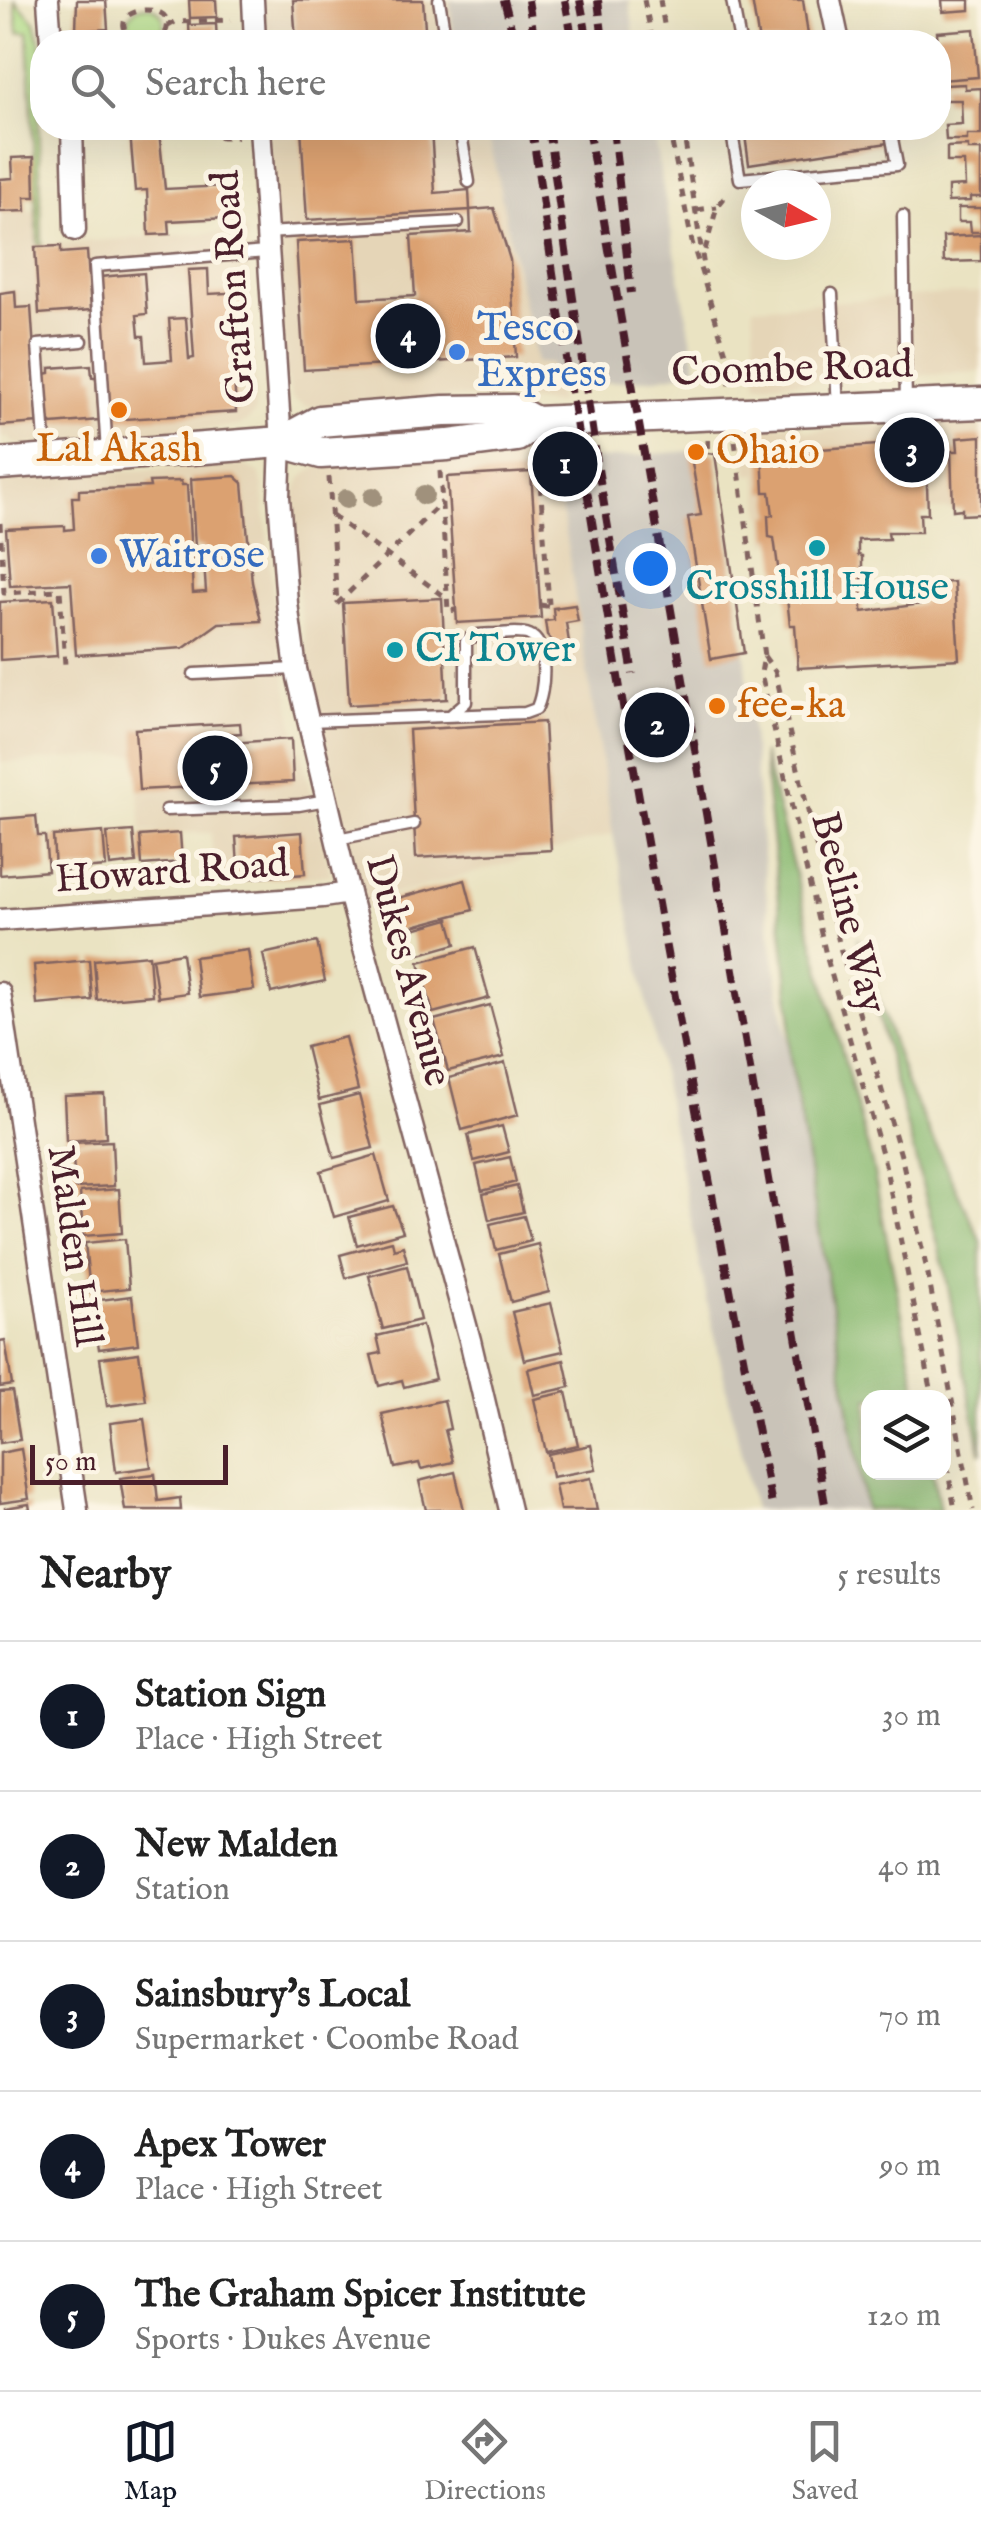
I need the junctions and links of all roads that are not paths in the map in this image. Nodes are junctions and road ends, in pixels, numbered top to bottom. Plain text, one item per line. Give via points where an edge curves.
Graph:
1 (48, 0) edge
2 (439, 0) edge
3 (732, 0) edge
4 (830, 0) edge
5 (50, 30) edge
6 (444, 30) edge
7 (738, 30) edge
8 (836, 30) edge
9 (72, 140) edge
10 (260, 140) edge
11 (462, 140) edge
12 (733, 140) edge
13 (892, 140) edge
14 (469, 182) dead end
15 (903, 216) dead end
16 (458, 222) dead end
17 (75, 230) dead end
18 (266, 243) junction
19 (832, 294) dead end
20 (82, 341) dead end
21 (981, 403) edge
22 (906, 406) junction
23 (838, 409) junction
24 (280, 442) junction
25 (108, 457) junction
26 (46, 461) junction
27 (0, 464) edge
28 (296, 669) junction
29 (194, 674) dead end
30 (451, 715) junction
31 (308, 722) junction
32 (326, 800) junction
33 (166, 810) dead end
34 (414, 824) dead end
35 (336, 840) junction
36 (349, 893) junction
37 (0, 920) edge
38 (0, 993) edge
39 (77, 1510) edge
40 (510, 1510) edge

1 - 5 street
2 - 6 lane
3 - 7 lane
4 - 8 street
9 - 17 street
10 - 18 street, Grafton Road
11 - 14 lane
12 - 13 lane via 740,179 897,165
15 - 22 lane
16 - 18 lane
18 - 24 street, Grafton Road
18 - 25 lane via 95,266
19 - 23 lane
20 - 26 lane via 38,344
21 - 22 main road, Coombe Road
22 - 23 main road, Coombe Road
23 - 24 main road, Coombe Road via 534,422 513,410 444,411 320,422
24 - 25 main road, Coombe Road
24 - 28 street, Dukes Avenue
25 - 26 main road, Coombe Road
26 - 27 main road, Coombe Road
28 - 29 lane
28 - 31 street, Dukes Avenue
30 - 30 lane via 466,702 466,641 518,633 536,641 542,691 536,709
30 - 31 lane
31 - 32 street, Dukes Avenue
32 - 33 lane
32 - 35 street, Dukes Avenue
34 - 35 lane
35 - 36 street, Dukes Avenue
36 - 37 street, Howard Road
36 - 40 street, Dukes Avenue
38 - 39 street, Malden Hill

